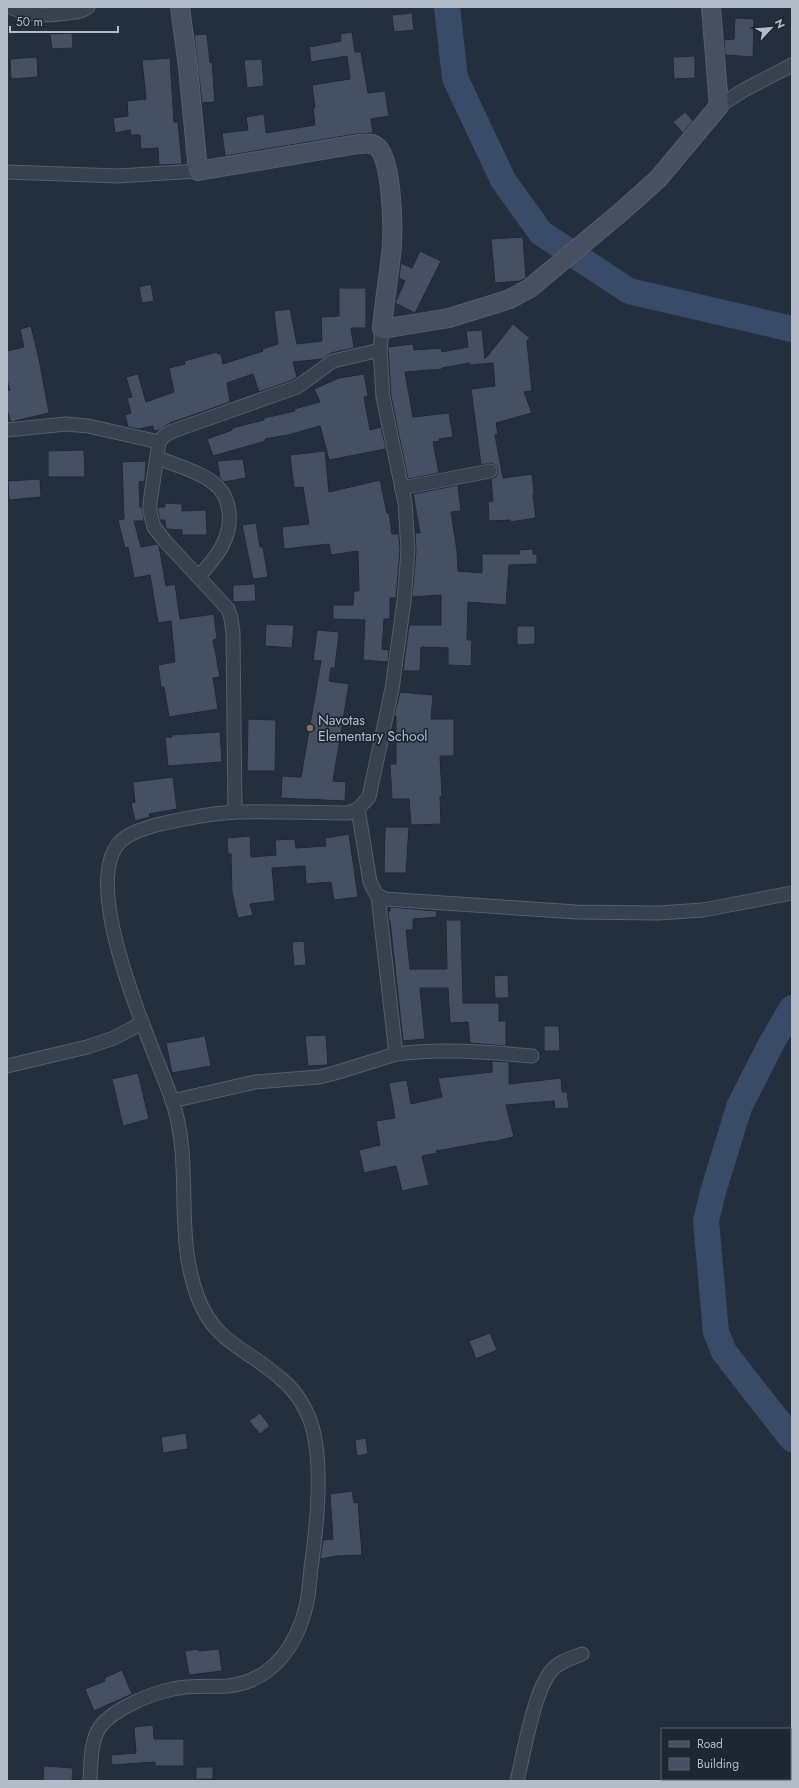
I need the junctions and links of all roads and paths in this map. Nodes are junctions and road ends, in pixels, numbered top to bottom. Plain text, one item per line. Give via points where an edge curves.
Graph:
1 (10, 7) edge
2 (88, 7) edge
3 (180, 7) edge
4 (711, 7) edge
5 (792, 65) edge
6 (719, 106) junction
7 (198, 171) junction
8 (7, 172) edge
9 (382, 329) junction
10 (380, 350) junction
11 (7, 430) edge
12 (159, 442) junction
13 (158, 458) junction
14 (490, 472) dead end
15 (402, 488) junction
16 (198, 576) junction
17 (358, 809) junction
18 (236, 812) junction
19 (792, 893) edge
20 (378, 896) junction
21 (142, 1023) junction
22 (396, 1054) junction
23 (532, 1056) dead end
24 (7, 1066) edge
25 (172, 1101) junction
26 (582, 1654) dead end
27 (90, 1781) edge
28 (517, 1781) edge

1 - 2 street via 29,15 39,16 78,12
3 - 7 street
4 - 6 street
5 - 6 street
6 - 9 street via 658,179 530,288 510,299 449,318
7 - 8 street via 118,176
7 - 9 street via 368,143 381,150 386,161 392,219 392,243
9 - 10 street
10 - 12 street via 333,361 297,388 173,430
10 - 15 street via 386,417
11 - 12 street via 66,424 88,426
12 - 13 street
13 - 16 street via 150,503 151,520 164,541
13 - 16 street via 208,480 218,487 228,504 228,532 220,551
14 - 15 street
15 - 17 street via 408,526 408,550 392,689 372,789 369,797
16 - 18 street via 228,609 231,618
17 - 18 street via 348,813
17 - 20 street via 369,877
18 - 21 street via 195,817 147,828 131,834 119,843 111,857 107,889 112,926
19 - 20 street via 703,910 658,913 523,909 389,900
20 - 22 street
21 - 24 street via 92,1046
21 - 25 street
22 - 23 street via 445,1050
22 - 25 street via 335,1073 255,1082
25 - 27 street via 181,1141 186,1256 198,1300 222,1337 282,1379 300,1400 311,1423 317,1460 318,1498 314,1552 307,1602 298,1631 289,1650 273,1667 239,1684 175,1688 155,1693 113,1715 100,1727 94,1742
26 - 28 street via 558,1664 546,1678 538,1699

